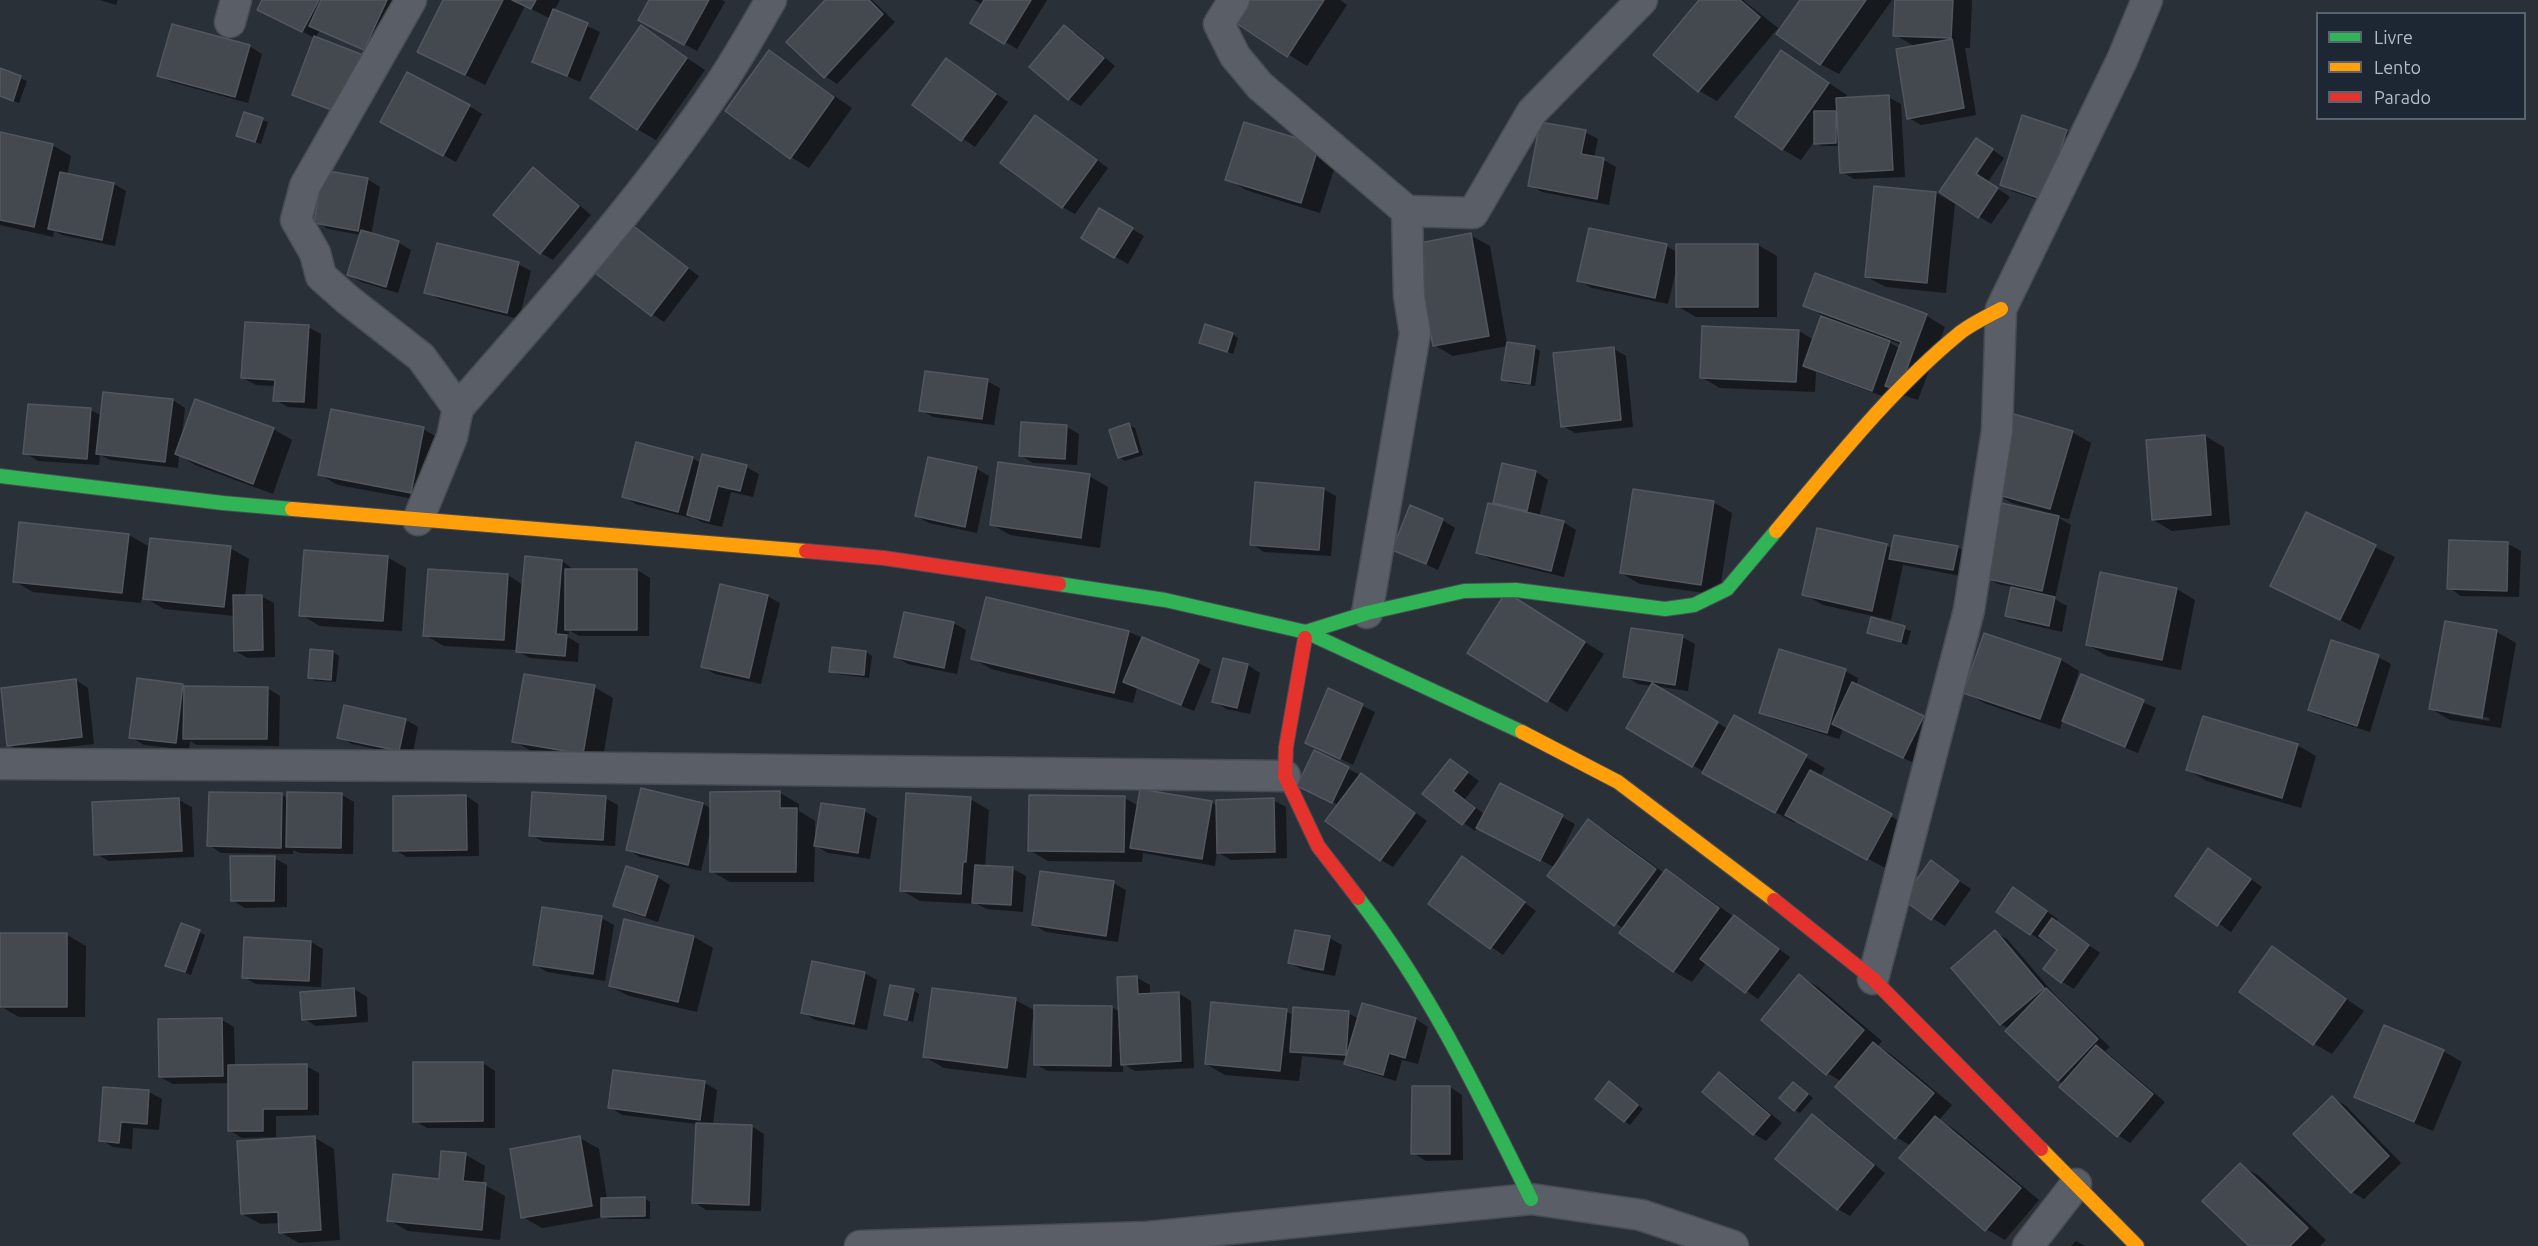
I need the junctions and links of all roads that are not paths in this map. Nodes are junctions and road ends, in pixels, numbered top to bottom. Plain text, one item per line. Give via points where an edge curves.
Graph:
1 (411, 0) edge
2 (771, 0) edge
3 (1234, 0) edge
4 (1642, 0) edge
5 (2147, 0) edge
6 (1407, 211) junction
7 (2001, 309) junction
8 (458, 408) junction
9 (0, 476) edge
10 (418, 520) junction
11 (1367, 613) junction
12 (1306, 632) junction
13 (0, 764) edge
14 (1285, 776) junction
15 (1873, 979) junction
16 (2076, 1184) junction
17 (1531, 1199) junction
18 (861, 1246) edge
19 (1733, 1246) edge
20 (2028, 1246) edge
21 (2137, 1246) edge

1 - 8 street via 305,186 296,220 315,253 321,276 421,357
2 - 8 street via 720,85 659,169
3 - 6 street via 1219,24 1235,56 1260,86
4 - 6 street via 1532,112 1473,213
5 - 7 street
6 - 11 street via 1408,296 1415,333
7 - 11 main road via 1963,331 1920,370 1862,429 1727,589 1694,605 1665,609 1516,590 1464,591
7 - 15 street via 1997,431 1969,610
8 - 10 street via 452,437
9 - 10 main road via 223,503
10 - 12 main road via 884,558 1165,600
11 - 12 main road
12 - 14 main road via 1286,747
12 - 15 main road via 1497,719 1617,782
13 - 14 street
14 - 17 main road via 1318,846 1393,943 1450,1037
15 - 16 main road
16 - 20 street
16 - 21 main road
17 - 18 street via 1148,1237
17 - 19 street via 1641,1215

